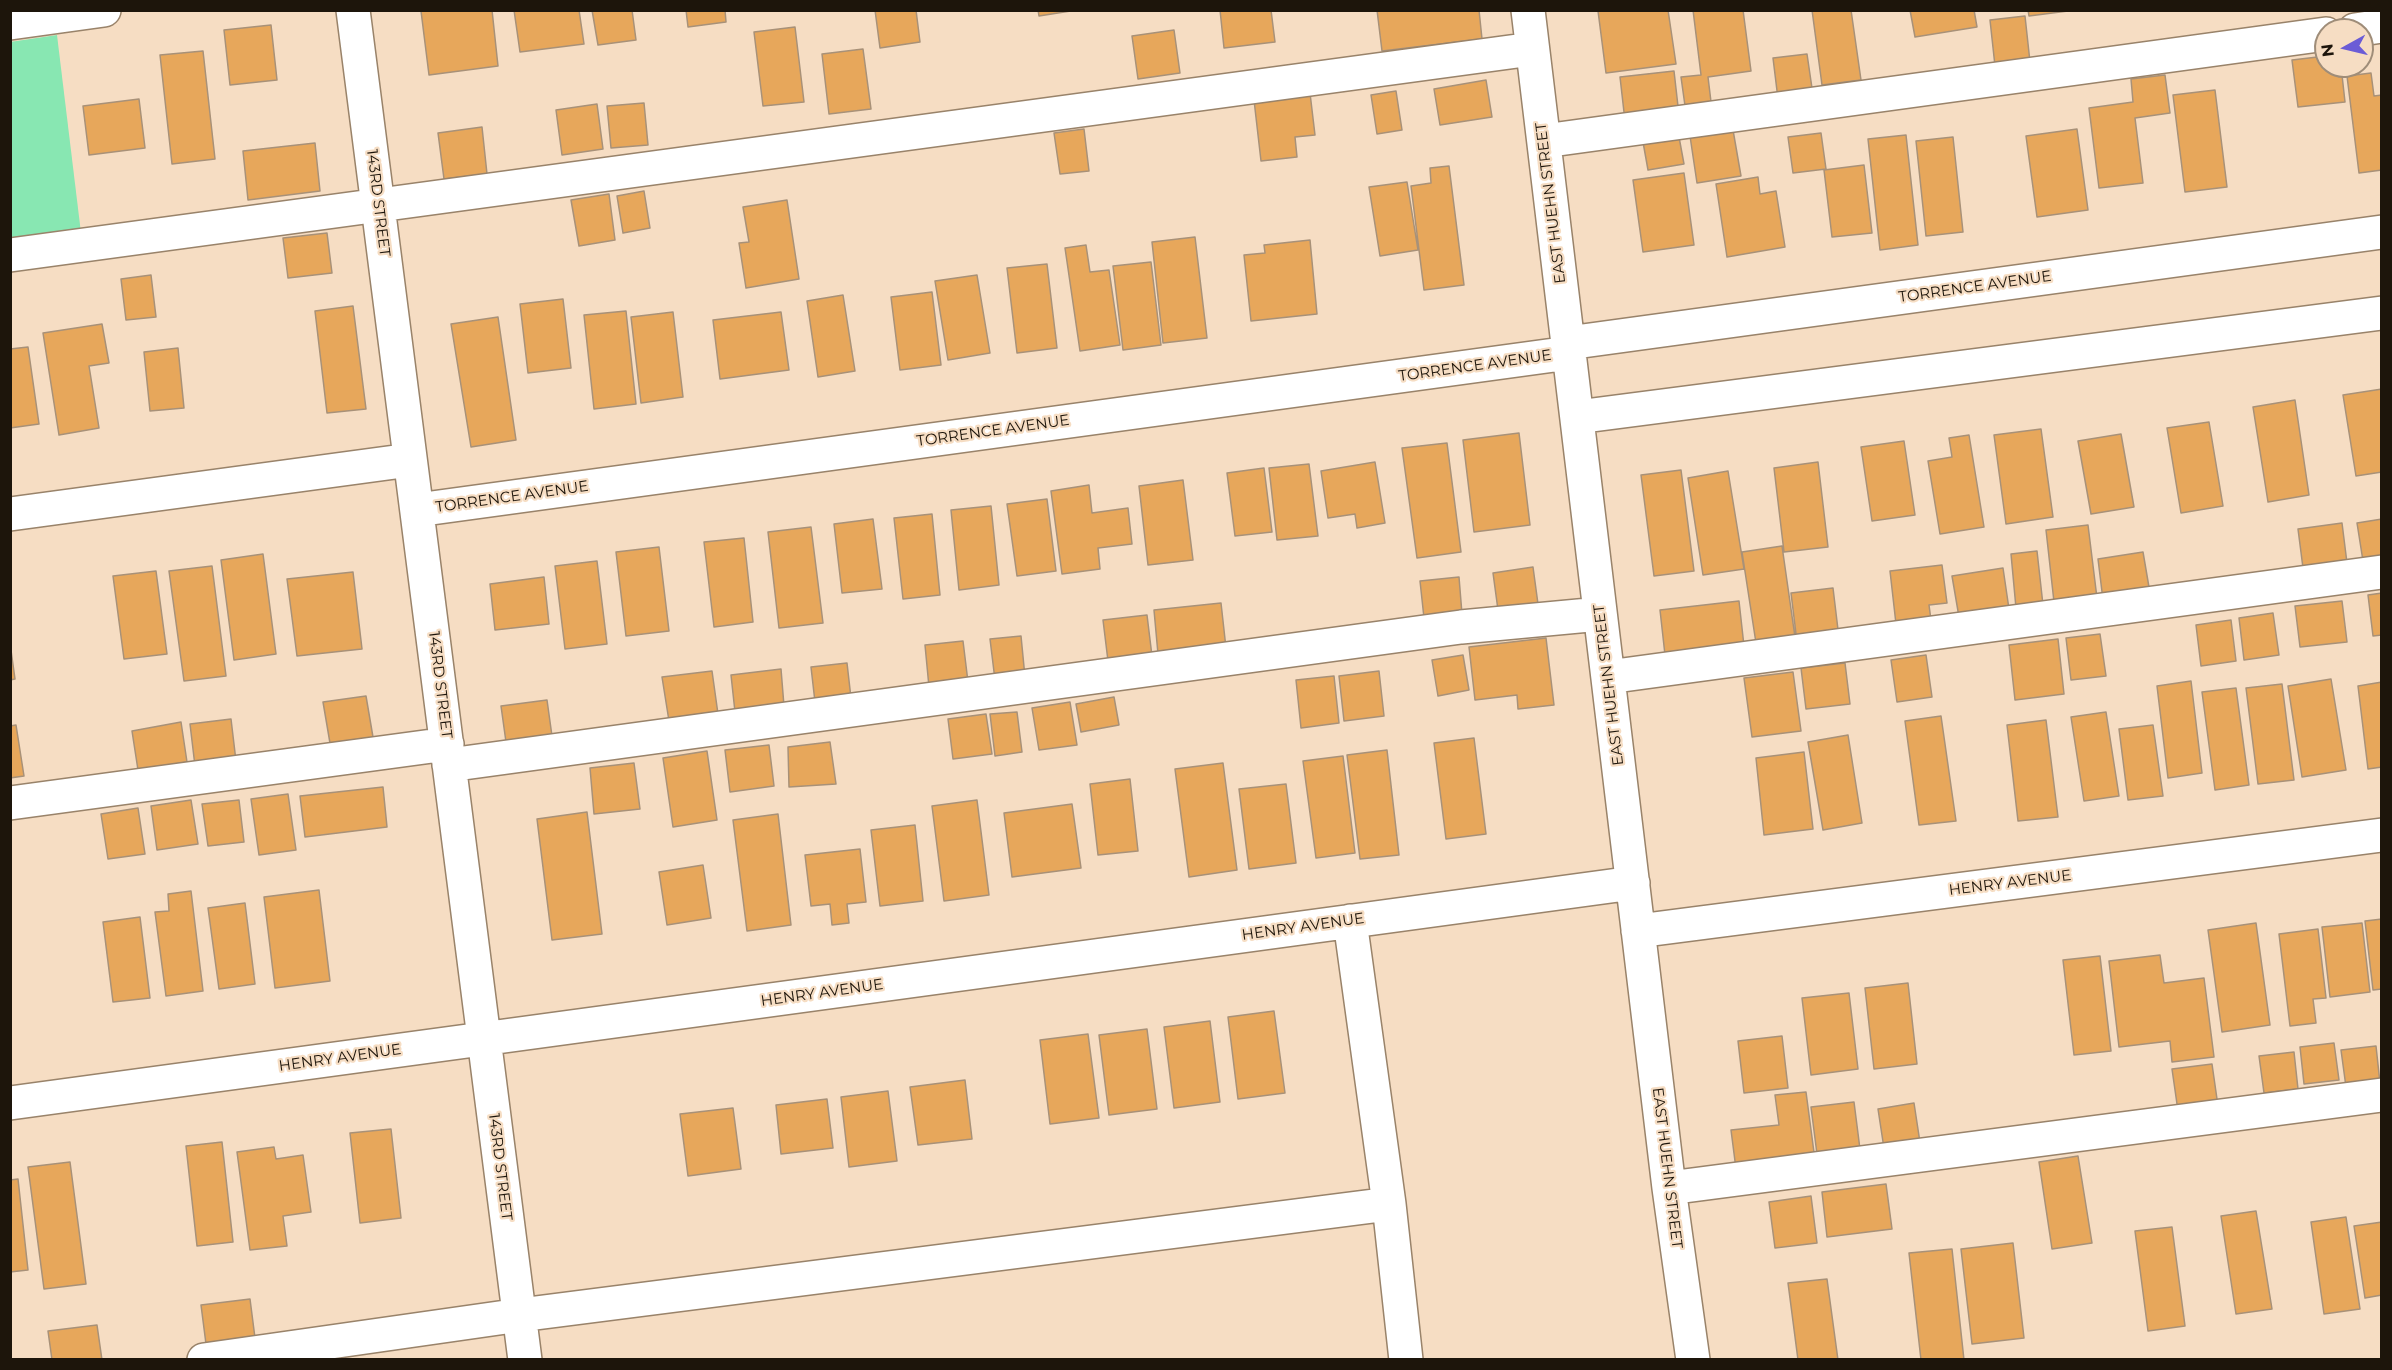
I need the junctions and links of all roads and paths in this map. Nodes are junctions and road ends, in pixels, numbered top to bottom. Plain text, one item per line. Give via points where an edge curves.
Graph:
1 (104, 10) edge
2 (353, 10) edge
3 (1528, 10) edge
4 (10, 23) edge
5 (2314, 36) edge
6 (1532, 49) junction
7 (1544, 141) junction
8 (379, 206) junction
9 (2382, 232) edge
10 (10, 255) edge
11 (2382, 313) edge
12 (1568, 348) junction
13 (1577, 417) junction
14 (410, 460) junction
15 (417, 510) junction
16 (10, 514) edge
17 (2382, 572) edge
18 (1600, 614) junction
19 (1608, 677) junction
20 (448, 754) junction
21 (10, 803) edge
22 (2382, 835) edge
23 (1633, 883) junction
24 (1350, 921) junction
25 (1638, 932) junction
26 (484, 1039) junction
27 (2382, 1095) edge
28 (10, 1103) edge
29 (1669, 1188) junction
30 (1389, 1204) junction
31 (520, 1315) junction
32 (204, 1359) edge
33 (525, 1359) edge
34 (1407, 1359) edge
35 (1693, 1359) edge

1 - 4 street
2 - 8 street, 143RD STREET
3 - 6 street, EAST HUEHN STREET
5 - 7 street
6 - 7 street, EAST HUEHN STREET
6 - 8 street
7 - 12 street, EAST HUEHN STREET
8 - 10 street
8 - 14 street, 143RD STREET
9 - 12 street, TORRENCE AVENUE
11 - 13 street
12 - 13 street, EAST HUEHN STREET
12 - 15 street, TORRENCE AVENUE
13 - 18 street, EAST HUEHN STREET
14 - 15 street, 143RD STREET
14 - 16 street
15 - 20 street, 143RD STREET
17 - 19 street
18 - 19 street, EAST HUEHN STREET
18 - 20 street via 1461,627
19 - 23 street, EAST HUEHN STREET
20 - 21 street
20 - 26 street, 143RD STREET
22 - 25 street, HENRY AVENUE
23 - 24 street, HENRY AVENUE
23 - 25 street, EAST HUEHN STREET
24 - 26 street, HENRY AVENUE
24 - 30 street
25 - 29 street, EAST HUEHN STREET
26 - 28 street, HENRY AVENUE
26 - 31 street, 143RD STREET
27 - 29 street
29 - 35 street, EAST HUEHN STREET
30 - 31 street
30 - 34 street
31 - 32 street
31 - 33 street, 143RD STREET

